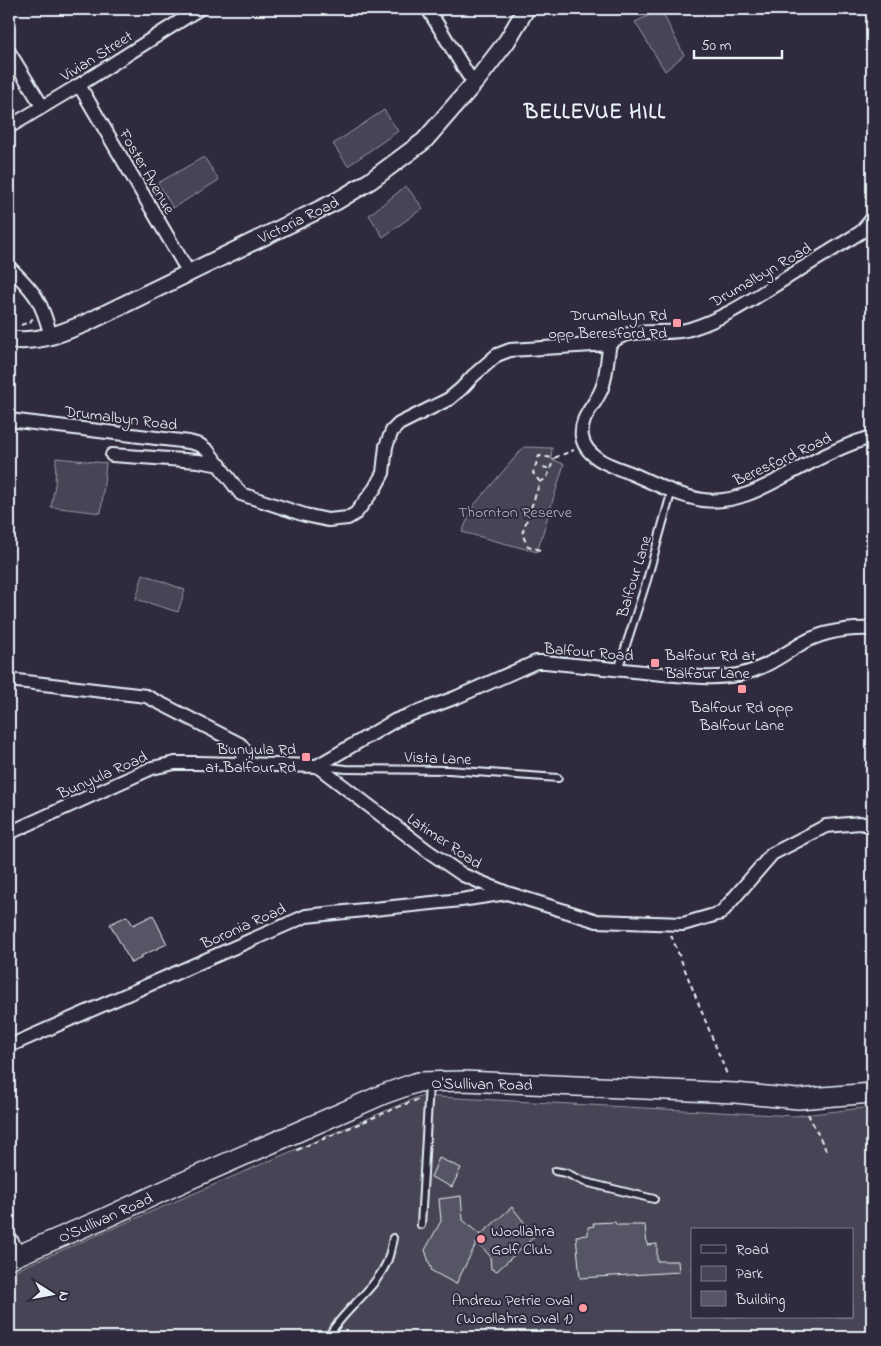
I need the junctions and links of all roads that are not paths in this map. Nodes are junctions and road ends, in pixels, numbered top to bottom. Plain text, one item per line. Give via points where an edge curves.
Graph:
1 (199, 9) edge
2 (428, 9) edge
3 (526, 9) edge
4 (9, 52) edge
5 (477, 80) junction
6 (79, 85) junction
7 (42, 106) junction
8 (9, 127) edge
9 (872, 219) edge
10 (9, 267) edge
11 (189, 273) junction
12 (51, 337) junction
13 (9, 339) edge
14 (610, 344) junction
15 (9, 420) edge
16 (872, 437) edge
17 (112, 455) dead end
18 (220, 466) junction
19 (672, 490) junction
20 (872, 629) edge
21 (618, 670) junction
22 (9, 680) edge
23 (242, 764) junction
24 (317, 766) junction
25 (558, 778) dead end
26 (872, 826) edge
27 (9, 833) edge
28 (507, 893) junction
29 (9, 1046) edge
30 (429, 1090) junction
31 (872, 1093) edge
32 (555, 1171) dead end
33 (654, 1200) dead end
34 (421, 1226) dead end
35 (9, 1237) edge
36 (393, 1238) dead end
37 (14, 1257) edge
38 (328, 1337) edge

1 - 6 street, Vivian Street
2 - 5 street via 468,75
3 - 5 street, Victoria Road via 507,41
4 - 7 street
5 - 11 street, Victoria Road via 424,141 370,181 337,201
6 - 7 street, Vivian Street
6 - 11 street, Foster Avenue
7 - 8 street, Vivian Street
9 - 14 street, Drumalbyn Road via 861,232 731,313 676,333 629,333 617,337
10 - 12 street via 31,287 42,305
11 - 12 street, Victoria Road
12 - 13 street, Victoria Road
14 - 18 street, Drumalbyn Road via 510,350 497,355 449,399 399,424 392,431 382,473 366,502 348,518 328,520 305,515 241,494
14 - 19 street, Beresford Road via 604,384 584,418 582,438 596,458
15 - 18 street, Drumalbyn Road via 189,442 208,451
16 - 19 street, Beresford Road via 806,464 742,496 703,500
17 - 18 street via 198,461
19 - 21 lane, Balfour Lane
20 - 21 street, Balfour Road via 826,633 760,668 720,678
21 - 24 street, Balfour Road via 545,662 528,664 457,697 396,720
22 - 23 street via 146,696 240,744 244,748
23 - 24 street
23 - 27 street, Bunyula Road via 175,763 152,768
24 - 25 lane, Vista Lane via 448,770
24 - 28 street, Latimer Road via 463,875
26 - 28 street, Latimer Road via 860,823 826,826 772,854 721,913 683,924 597,921
28 - 29 street, Boronia Road via 306,916
30 - 31 main road, O'Sullivan Road via 463,1081 735,1093 800,1099
30 - 34 lane
30 - 37 main road, O'Sullivan Road via 418,1082 384,1094
32 - 33 lane
35 - 37 street
36 - 38 lane via 390,1256 381,1273 338,1321

